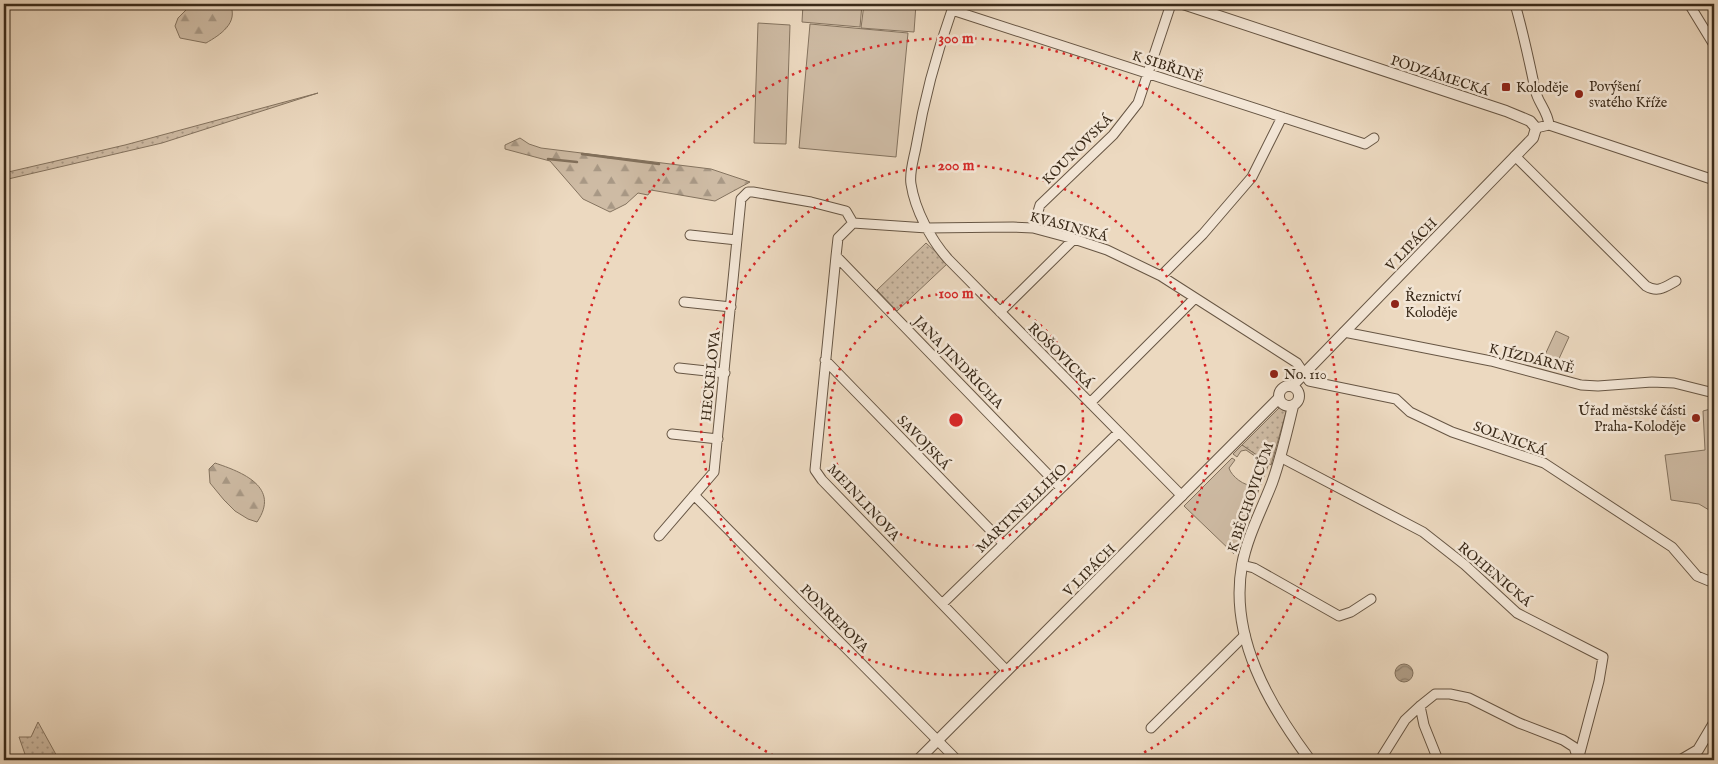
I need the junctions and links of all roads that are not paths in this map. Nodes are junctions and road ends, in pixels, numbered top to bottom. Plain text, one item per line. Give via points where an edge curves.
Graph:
1 (1171, 4) edge
2 (1183, 4) edge
3 (1515, 4) edge
4 (1689, 4) edge
5 (952, 10) joint
6 (1714, 45) edge
7 (1149, 74) junction
8 (1282, 117) junction
9 (1549, 126) junction
10 (1536, 128) junction
11 (1374, 138) dead end
12 (1515, 156) junction
13 (1714, 180) edge
14 (854, 223) junction
15 (928, 228) junction
16 (1033, 228) junction
17 (690, 235) dead end
18 (1074, 239) junction
19 (737, 240) junction
20 (836, 256) junction
21 (1161, 276) junction
22 (1676, 281) dead end
23 (1194, 299) junction
24 (684, 302) dead end
25 (731, 307) junction
26 (1000, 312) junction
27 (1344, 332) junction
28 (825, 360) junction
29 (679, 368) dead end
30 (725, 373) junction
31 (1303, 375) junction
32 (1295, 388) junction
33 (1714, 392) edge
34 (1279, 398) junction
35 (1090, 403) junction
36 (1293, 406) junction
37 (1119, 432) junction
38 (672, 434) dead end
39 (718, 439) junction
40 (1280, 457) junction
41 (1062, 488) junction
42 (694, 495) junction
43 (1182, 496) junction
44 (659, 536) dead end
45 (1004, 544) junction
46 (1242, 565) junction
47 (1714, 583) edge
48 (1371, 599) dead end
49 (942, 604) junction
50 (1245, 636) junction
51 (1007, 671) junction
52 (1420, 706) junction
53 (1714, 723) edge
54 (1151, 728) dead end
55 (937, 741) junction
56 (918, 760) edge
57 (957, 760) edge
58 (1310, 760) edge
59 (1380, 760) edge
60 (1438, 760) edge
61 (1578, 760) edge
62 (1684, 760) edge

1 - 7 street, KOUNOVSKÁ
2 - 10 street, PODZÁMECKÁ via 1506,111 1530,121
3 - 9 street via 1535,90 1549,119
4 - 6 street
5 - 7 street, K SIBŘINĚ
5 - 15 street, ROŠOVICKÁ via 935,60 913,164 911,183 917,206
7 - 8 street, K SIBŘINĚ
7 - 16 street, KOUNOVSKÁ via 1129,116 1114,135 1040,205
8 - 11 street, K SIBŘINĚ via 1365,144
8 - 21 street via 1252,176 1209,227
9 - 10 street
9 - 13 street
10 - 12 street, V LIPÁCH via 1534,136
12 - 22 street via 1646,286 1661,290
12 - 27 street, V LIPÁCH
14 - 15 street, KVASINSKÁ
14 - 19 street, HECKELOVA via 846,211 748,192 741,198
14 - 20 street, MEINLINOVA via 838,238
15 - 16 street, KVASINSKÁ
15 - 26 street, ROŠOVICKÁ via 945,255
16 - 18 street, KVASINSKÁ
17 - 19 street
18 - 21 street, KVASINSKÁ via 1107,250
18 - 26 street
19 - 25 street, HECKELOVA
20 - 28 street, MEINLINOVA
20 - 41 street, JANA JINDŘICHA
21 - 23 street, KVASINSKÁ
23 - 31 street, KVASINSKÁ via 1297,363
23 - 35 street
24 - 25 street
25 - 30 street, HECKELOVA
26 - 35 street, ROŠOVICKÁ
27 - 31 street, V LIPÁCH
27 - 33 street, K JÍZDÁRNĚ via 1491,361 1581,385 1674,383
28 - 45 street, SAVOJSKÁ
28 - 49 street, MEINLINOVA via 815,464 817,474
29 - 30 street
30 - 39 street, HECKELOVA
31 - 32 street, V LIPÁCH
31 - 47 street, SOLNICKÁ via 1318,384 1396,398 1410,412 1452,432 1544,463 1672,547 1697,576
32 - 34 street via 1281,390
32 - 36 street via 1299,399
34 - 36 street via 1284,405
34 - 43 street, V LIPÁCH
35 - 37 street, ROŠOVICKÁ
36 - 40 street, K BĚCHOVICŮM
37 - 41 street, MARTINELLIHO
37 - 43 street, ROŠOVICKÁ
38 - 39 street
39 - 42 street, HECKELOVA via 714,472
40 - 46 street, K BĚCHOVICŮM
40 - 61 street, ROHENICKÁ via 1423,532 1517,613 1603,658
41 - 45 street, MARTINELLIHO
42 - 44 street, HECKELOVA
42 - 55 street, PONREPOVA
43 - 51 street, V LIPÁCH
45 - 49 street, MARTINELLIHO
46 - 48 street via 1254,568 1339,616
46 - 50 street, K BĚCHOVICŮM via 1239,592
49 - 51 street, MEINLINOVA
50 - 54 street
50 - 58 street, K BĚCHOVICŮM via 1264,689 1288,731
51 - 55 street, V LIPÁCH
52 - 59 street via 1405,720
52 - 60 street
52 - 61 street via 1435,694 1459,694 1563,740 1574,747
53 - 62 street via 1698,750
55 - 56 street, V LIPÁCH
55 - 57 street, PONREPOVA

